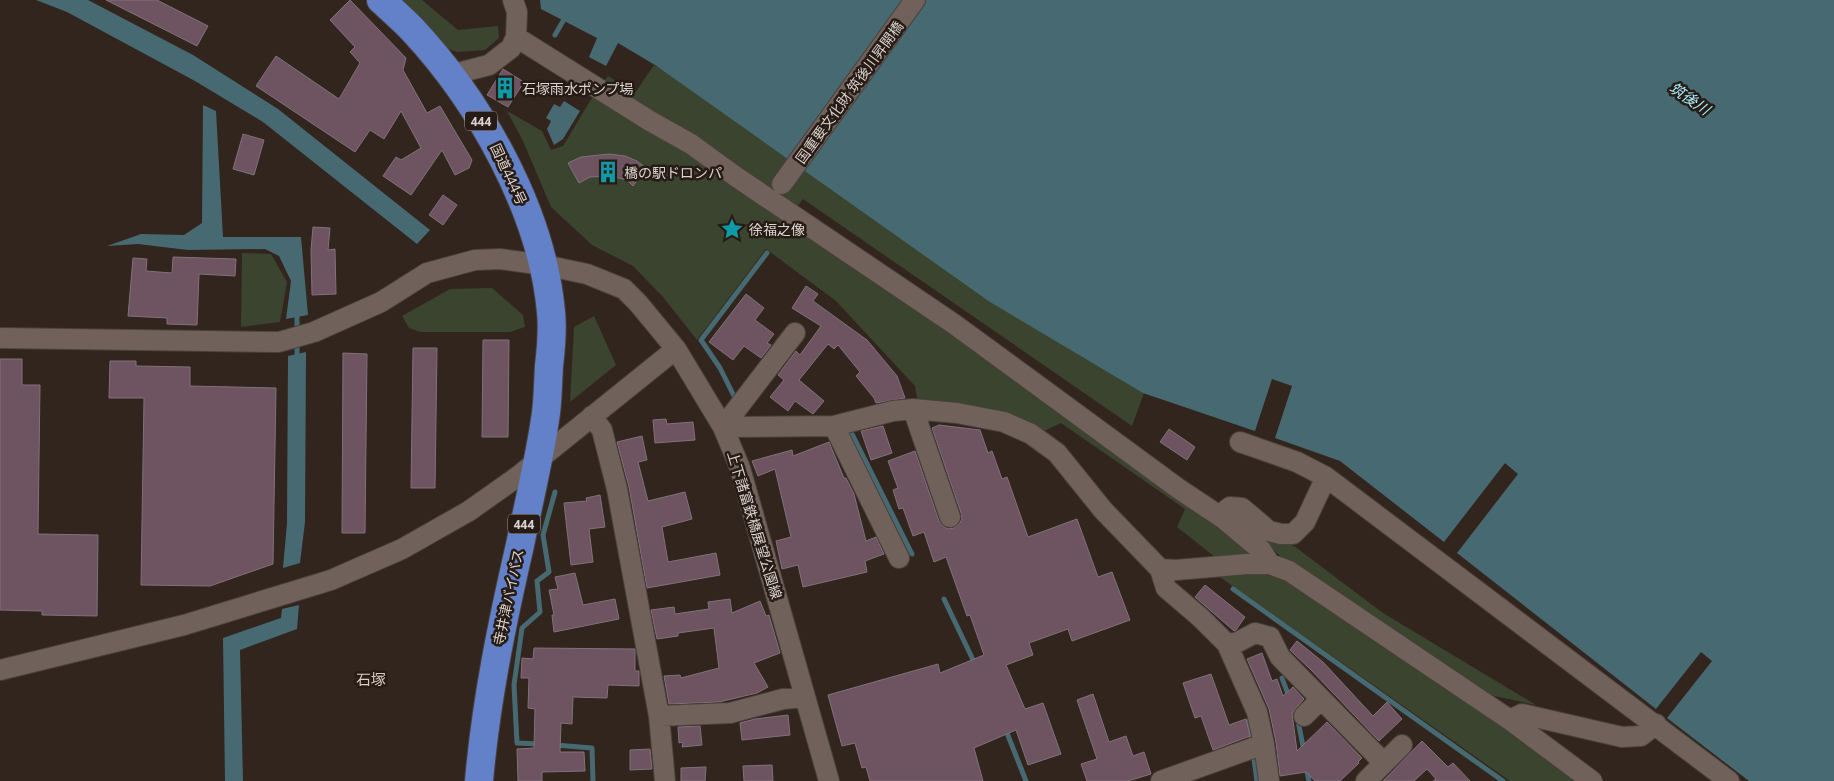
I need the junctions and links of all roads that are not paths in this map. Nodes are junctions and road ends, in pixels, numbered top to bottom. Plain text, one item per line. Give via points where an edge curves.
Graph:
1 (382, 0) edge
2 (514, 0) edge
3 (916, 0) edge
4 (516, 36) junction
5 (450, 75) junction
6 (782, 184) dead end
7 (544, 265) junction
8 (795, 333) dead end
9 (0, 338) edge
10 (676, 350) junction
11 (913, 409) junction
12 (592, 416) junction
13 (834, 426) junction
14 (723, 427) junction
15 (1240, 442) dead end
16 (539, 460) junction
17 (1326, 477) junction
18 (950, 517) dead end
19 (1224, 519) junction
20 (900, 558) dead end
21 (1270, 564) junction
22 (1160, 569) junction
23 (1227, 644) junction
24 (0, 670) edge
25 (805, 697) junction
26 (1321, 699) junction
27 (659, 716) junction
28 (1304, 716) dead end
29 (1510, 720) junction
30 (1656, 724) junction
31 (1402, 745) dead end
32 (1257, 747) junction
33 (1384, 763) junction
34 (479, 781) edge
35 (665, 781) edge
36 (829, 781) edge
37 (1161, 781) edge
38 (1268, 781) edge
39 (1366, 781) edge
40 (1592, 781) edge
41 (1729, 781) edge

1 - 5 highway, 国道444号 / 444 via 412,29
2 - 4 street
3 - 6 street, 国重要文化財 筑後川昇開橋
4 - 5 street via 511,48 489,65
4 - 19 street via 691,144 954,324
5 - 7 highway, 国道444号 / 444 via 499,151
7 - 9 street, 上下諸富鉄橋展望公園線 via 475,260 448,266 427,273 382,302 314,332 279,342
7 - 10 street, 上下諸富鉄橋展望公園線 via 587,274 624,289
7 - 16 highway, 寺井津バイパス / 444 via 551,313 551,346
8 - 14 street
10 - 12 street
10 - 14 street, 上下諸富鉄橋展望公園線
11 - 13 street
11 - 18 street
11 - 22 street via 1004,422 1031,434 1057,453 1104,510
12 - 16 street
12 - 27 street via 602,430 617,489
13 - 14 street
13 - 20 street
14 - 25 street, 上下諸富鉄橋展望公園線 via 743,477
15 - 17 street via 1297,462
16 - 24 street via 461,516 402,549 331,580 184,625
16 - 34 highway, 寺井津バイパス / 444 via 498,639
17 - 19 street via 1306,522 1294,534 1270,531 1242,508 1230,507
17 - 30 street
19 - 21 street via 1261,550
21 - 22 street
21 - 29 street via 1289,571
22 - 23 street via 1166,588
23 - 26 street via 1255,633 1270,637 1280,657
23 - 32 street via 1257,712
25 - 27 street via 783,699 730,713
25 - 36 street, 上下諸富鉄橋展望公園線
26 - 28 street
26 - 33 street
27 - 35 street
29 - 30 street via 1522,714 1622,737 1641,736
29 - 40 street
30 - 41 street
31 - 33 street
32 - 37 street
32 - 38 street
33 - 39 street

